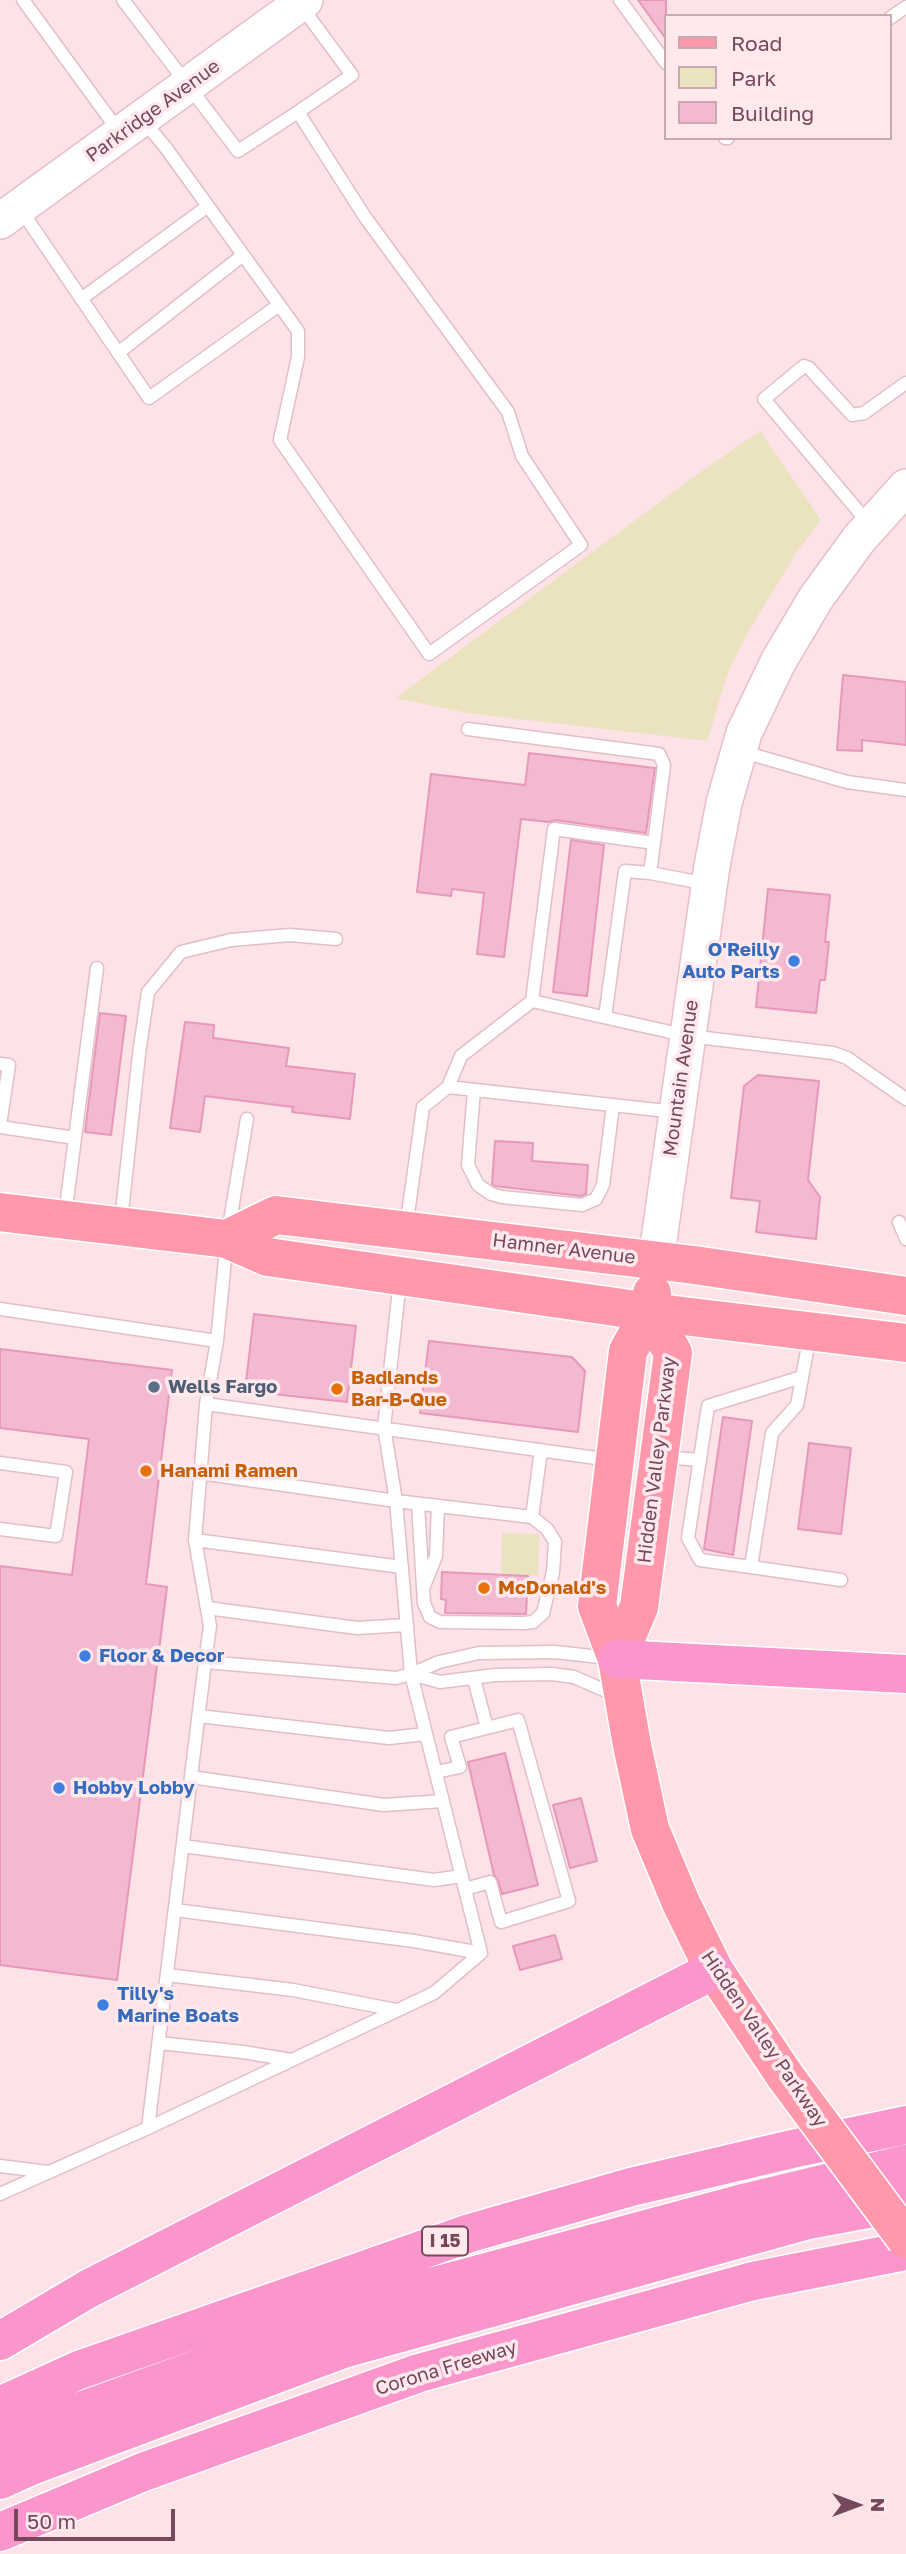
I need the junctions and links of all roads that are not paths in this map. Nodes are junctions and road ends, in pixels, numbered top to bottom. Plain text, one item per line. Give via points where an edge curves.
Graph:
1 (23, 0) edge
2 (123, 0) edge
3 (620, 0) edge
4 (302, 2) edge
5 (664, 60) edge
6 (189, 85) junction
7 (298, 112) junction
8 (131, 126) junction
9 (208, 206) junction
10 (9, 214) edge
11 (243, 255) junction
12 (81, 299) junction
13 (279, 305) junction
14 (118, 353) junction
15 (906, 383) edge
16 (906, 487) edge
17 (871, 526) junction
18 (468, 729) dead end
19 (739, 751) junction
20 (906, 790) edge
21 (654, 843) junction
22 (650, 873) junction
23 (709, 884) junction
24 (336, 939) dead end
25 (97, 968) dead end
26 (532, 1001) junction
27 (605, 1017) junction
28 (688, 1036) junction
29 (0, 1064) edge
30 (448, 1087) junction
31 (474, 1090) junction
32 (906, 1099) edge
33 (613, 1105) junction
34 (677, 1112) junction
35 (247, 1119) dead end
36 (0, 1126) edge
37 (75, 1138) junction
38 (0, 1212) edge
39 (64, 1219) junction
40 (899, 1222) dead end
41 (120, 1225) junction
42 (406, 1231) junction
43 (227, 1239) junction
44 (906, 1239) edge
45 (656, 1261) junction
46 (400, 1276) junction
47 (906, 1296) edge
48 (0, 1309) edge
49 (650, 1312) junction
50 (809, 1331) junction
51 (216, 1341) junction
52 (906, 1343) edge
53 (802, 1377) junction
54 (206, 1404) junction
55 (384, 1427) junction
56 (541, 1450) junction
57 (659, 1457) junction
58 (614, 1460) junction
59 (700, 1460) junction
60 (0, 1463) edge
61 (200, 1474) junction
62 (396, 1501) junction
63 (418, 1504) junction
64 (438, 1506) junction
65 (532, 1517) junction
66 (0, 1529) edge
67 (195, 1540) junction
68 (402, 1567) junction
69 (751, 1567) junction
70 (841, 1580) dead end
71 (424, 1587) junction
72 (207, 1608) junction
73 (407, 1625) junction
74 (617, 1659) junction
75 (205, 1662) junction
76 (411, 1674) junction
77 (906, 1674) edge
78 (474, 1679) junction
79 (624, 1699) junction
80 (199, 1716) junction
81 (487, 1728) junction
82 (426, 1734) junction
83 (436, 1772) junction
84 (191, 1777) junction
85 (443, 1801) junction
86 (183, 1846) junction
87 (461, 1876) junction
88 (465, 1889) junction
89 (175, 1909) junction
90 (481, 1953) junction
91 (714, 1970) junction
92 (167, 1975) junction
93 (397, 2010) junction
94 (159, 2043) junction
95 (291, 2060) junction
96 (906, 2125) edge
97 (148, 2127) junction
98 (906, 2164) edge
99 (0, 2166) edge
100 (49, 2172) junction
101 (0, 2194) edge
102 (906, 2202) edge
103 (906, 2220) edge
104 (906, 2239) edge
105 (906, 2251) edge
106 (753, 2281) junction
107 (0, 2342) edge
108 (0, 2406) edge
109 (0, 2446) edge
110 (0, 2480) edge
111 (0, 2532) edge

1 - 8 lane
2 - 6 lane
3 - 5 lane
4 - 6 main road, Parkridge Avenue
4 - 7 lane via 352,75
6 - 7 lane via 238,151
6 - 8 main road, Parkridge Avenue
7 - 13 lane via 365,217 508,412 522,456 581,545 429,654 280,440 298,357 298,331
8 - 9 lane via 166,148
8 - 10 main road, Parkridge Avenue
9 - 11 lane
9 - 12 lane
10 - 12 lane
11 - 13 lane
11 - 14 lane
12 - 14 lane
13 - 14 lane via 149,398
15 - 17 lane via 864,413 852,415 804,366 764,399
16 - 17 main road, Mountain Avenue
17 - 19 main road, Mountain Avenue via 816,598 778,662
18 - 21 lane via 659,754 664,765
19 - 20 lane via 847,782
19 - 23 main road, Mountain Avenue
21 - 22 lane
21 - 26 lane via 554,830
22 - 23 lane
22 - 27 lane via 625,871
23 - 28 main road, Mountain Avenue
24 - 41 lane via 290,935 231,940 181,952 148,992
25 - 37 lane
26 - 27 lane
26 - 30 lane via 461,1056
27 - 28 lane
28 - 32 lane via 833,1053
28 - 34 main road, Mountain Avenue
29 - 36 lane via 9,1065
30 - 31 lane
30 - 42 lane via 423,1107
31 - 33 lane
31 - 33 lane via 468,1165 478,1185 502,1197 582,1205 596,1199 603,1185
33 - 34 lane
34 - 45 main road, Mountain Avenue
35 - 43 lane
36 - 37 lane
37 - 39 lane
38 - 39 main road
39 - 41 main road
40 - 44 lane
41 - 43 main road
42 - 43 main road, Hamner Avenue via 276,1215
42 - 45 main road, Hamner Avenue
43 - 46 main road via 268,1257
43 - 51 lane
45 - 47 main road, Hamner Avenue
45 - 49 main road
46 - 49 main road
46 - 55 lane
48 - 51 lane
49 - 50 main road
49 - 57 main road, Hidden Valley Parkway via 673,1353
49 - 58 main road, Hidden Valley Parkway via 628,1351
50 - 52 main road
50 - 53 lane
51 - 54 lane
53 - 59 lane via 708,1406
53 - 69 lane via 797,1405 772,1433
54 - 55 lane
54 - 61 lane
55 - 56 lane
55 - 62 lane
56 - 58 lane
56 - 65 lane
57 - 59 lane
57 - 74 main road, Hidden Valley Parkway via 639,1607
58 - 74 main road, Hidden Valley Parkway via 597,1606
59 - 69 lane via 688,1538 700,1560
60 - 66 lane via 66,1472 56,1536
61 - 62 lane
61 - 67 lane
62 - 63 lane
62 - 68 lane
63 - 64 lane
63 - 71 lane
64 - 65 lane
64 - 71 lane via 436,1556
65 - 71 lane via 553,1536 556,1550 543,1613 533,1622 435,1621 427,1611
67 - 68 lane
67 - 72 lane
68 - 73 lane
69 - 70 lane
72 - 73 lane via 357,1628
72 - 75 lane via 210,1626
73 - 76 lane
74 - 76 lane via 555,1652 479,1653
74 - 77 highway
74 - 79 main road, Hidden Valley Parkway
75 - 76 lane via 396,1678
75 - 80 lane
76 - 78 lane via 440,1682
76 - 82 lane
78 - 79 lane via 530,1673 574,1676
78 - 81 lane
79 - 91 main road, Hidden Valley Parkway via 650,1829
80 - 82 lane via 389,1738
80 - 84 lane
81 - 83 lane via 451,1737 460,1767
81 - 88 lane via 518,1720 569,1901 501,1922 490,1882
82 - 83 lane
83 - 85 lane
84 - 85 lane via 384,1805
84 - 86 lane
85 - 87 lane
86 - 87 lane via 434,1880
86 - 89 lane
87 - 88 lane
88 - 90 lane
89 - 90 lane
89 - 92 lane
90 - 93 lane via 434,1993
91 - 104 main road, Hidden Valley Parkway, bridge via 785,2076
91 - 107 highway via 88,2289
92 - 93 lane via 293,1990
92 - 94 lane
93 - 95 lane
94 - 95 lane
94 - 97 lane
95 - 97 lane
96 - 108 highway, I 15 via 631,2188 470,2232 79,2370
97 - 100 lane
98 - 109 highway via 412,2292 67,2416
99 - 100 lane
100 - 101 lane
102 - 110 highway via 808,2220 343,2349
103 - 106 highway via 810,2243
105 - 106 highway, Corona Freeway
106 - 111 highway, Corona Freeway via 419,2373 143,2472

